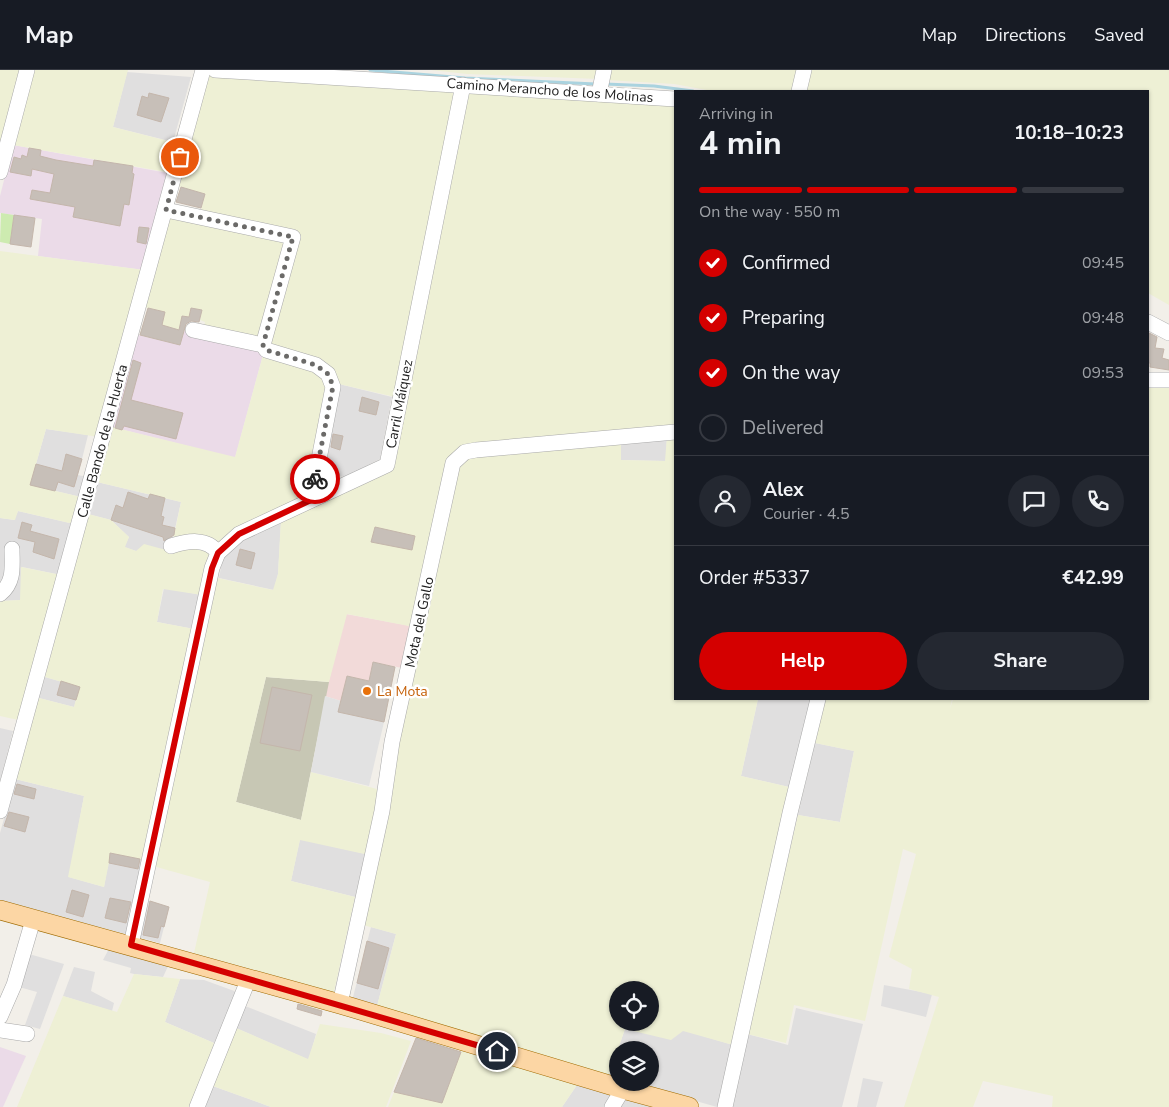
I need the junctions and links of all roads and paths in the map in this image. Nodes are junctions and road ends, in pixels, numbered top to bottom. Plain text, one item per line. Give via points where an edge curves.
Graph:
1 (27, 70) edge
2 (202, 70) edge
3 (215, 70) edge
4 (804, 70) edge
5 (330, 72) edge
6 (420, 76) edge
7 (601, 82) edge
8 (462, 85) junction
9 (799, 90) edge
10 (674, 99) edge
11 (0, 172) edge
12 (166, 210) junction
13 (1149, 323) edge
14 (193, 330) dead end
15 (1169, 334) edge
16 (263, 345) junction
17 (1149, 380) edge
18 (1169, 380) edge
19 (674, 432) edge
20 (311, 500) junction
21 (171, 546) dead end
22 (12, 549) dead end
23 (218, 553) junction
24 (0, 594) edge
25 (818, 700) edge
26 (0, 812) edge
27 (0, 910) edge
28 (33, 920) junction
29 (131, 945) junction
30 (249, 978) junction
31 (340, 1004) junction
32 (0, 1017) edge
33 (0, 1030) edge
34 (26, 1034) dead end
35 (609, 1085) edge
36 (621, 1091) edge
37 (629, 1091) edge
38 (197, 1107) edge
39 (612, 1107) edge
40 (689, 1107) edge
41 (725, 1107) edge

1 - 11 street
2 - 12 street, Calle Bando de la Huerta
3 - 5 street, Camino Merancho de los Molinas
4 - 9 street
5 - 6 street, Camino Merancho de los Molinas
6 - 8 street, Camino Merancho de los Molinas
7 - 8 street, Camino Merancho de los Molinas
7 - 10 street, Camino Merancho de los Molinas
8 - 20 street, Carril Máiquez via 387,465
12 - 16 street via 293,237
12 - 26 street, Calle Bando de la Huerta
13 - 15 street
14 - 16 street
16 - 20 street via 266,350 316,365 328,374 333,386
17 - 18 street
19 - 31 street, Mota del Gallo via 476,450 465,452 453,463 392,742 382,811
20 - 23 street, Carril Máiquez via 239,534
21 - 23 street via 199,542 208,544
22 - 24 street via 12,575
23 - 29 street, Carril Máiquez via 212,568
25 - 41 street
27 - 28 main road
28 - 29 main road
28 - 32 street via 14,984
29 - 30 main road
30 - 31 main road
30 - 38 street
31 - 35 main road
33 - 34 street
36 - 39 street
37 - 40 main road

